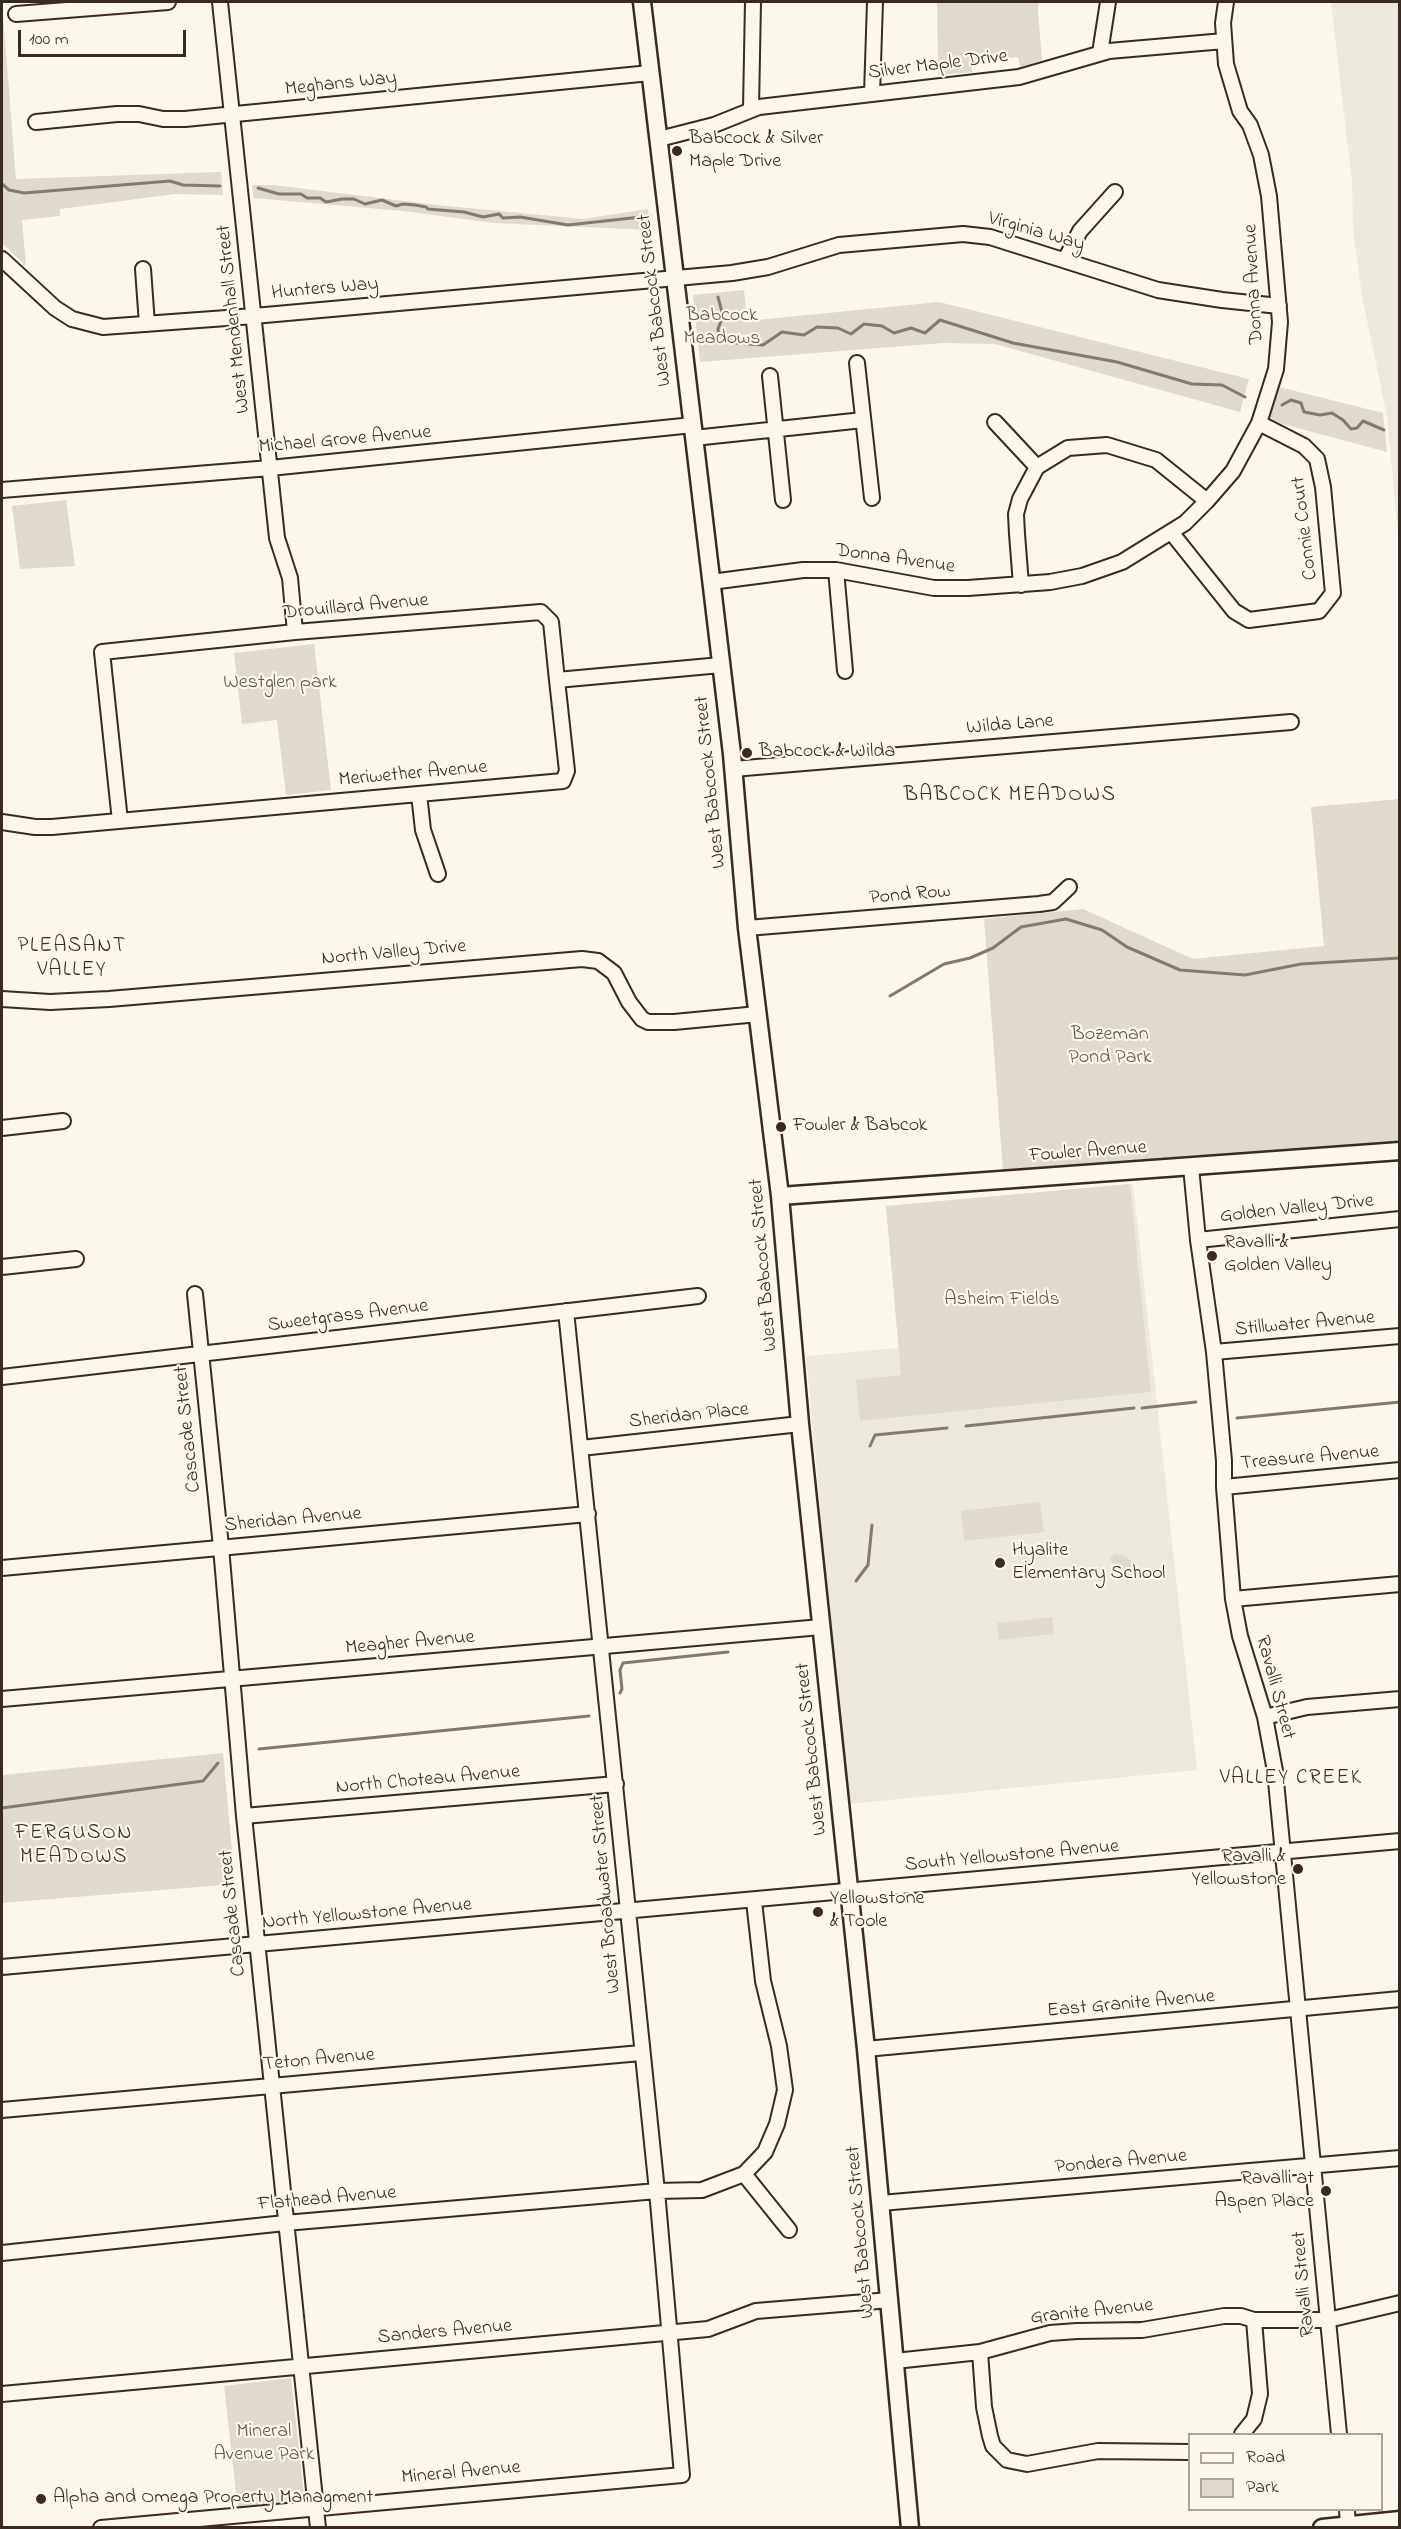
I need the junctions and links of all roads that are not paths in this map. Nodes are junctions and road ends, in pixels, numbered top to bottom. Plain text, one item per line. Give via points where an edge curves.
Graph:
1 (168, 2) edge
2 (220, 2) edge
3 (642, 2) edge
4 (753, 2) edge
5 (875, 2) edge
6 (1108, 2) edge
7 (1226, 2) edge
8 (16, 14) dead end
9 (1224, 41) junction
10 (1100, 52) junction
11 (650, 73) junction
12 (872, 94) junction
13 (751, 108) junction
14 (232, 115) junction
15 (36, 122) dead end
16 (658, 139) junction
17 (1115, 192) dead end
18 (2, 260) edge
19 (1065, 260) junction
20 (143, 269) dead end
21 (674, 279) junction
22 (1279, 306) junction
23 (254, 316) junction
24 (147, 324) junction
25 (857, 363) dead end
26 (770, 375) dead end
27 (863, 420) junction
28 (995, 422) dead end
29 (1259, 423) junction
30 (776, 429) junction
31 (693, 431) junction
32 (1037, 467) junction
33 (270, 468) junction
34 (2, 490) edge
35 (872, 498) dead end
36 (783, 500) dead end
37 (1207, 501) junction
38 (1171, 532) junction
39 (836, 570) junction
40 (711, 582) junction
41 (1021, 585) junction
42 (296, 632) junction
43 (721, 665) junction
44 (845, 671) dead end
45 (557, 680) junction
46 (1292, 722) dead end
47 (733, 769) junction
48 (419, 794) junction
49 (120, 821) junction
50 (2, 822) edge
51 (438, 874) dead end
52 (1070, 887) dead end
53 (747, 928) junction
54 (2, 999) edge
55 (758, 1014) junction
56 (63, 1121) dead end
57 (2, 1128) edge
58 (1400, 1151) edge
59 (1191, 1167) junction
60 (780, 1196) junction
61 (1400, 1219) edge
62 (1198, 1240) junction
63 (76, 1259) dead end
64 (2, 1268) edge
65 (195, 1294) dead end
66 (698, 1296) dead end
67 (566, 1311) junction
68 (1400, 1336) edge
69 (1214, 1352) junction
70 (201, 1354) junction
71 (2, 1377) edge
72 (800, 1424) junction
73 (581, 1448) junction
74 (1400, 1470) edge
75 (1224, 1486) junction
76 (588, 1514) junction
77 (220, 1547) junction
78 (2, 1568) edge
79 (1400, 1584) edge
80 (1233, 1599) junction
81 (821, 1627) junction
82 (602, 1646) junction
83 (230, 1680) junction
84 (2, 1699) edge
85 (1400, 1699) edge
86 (1265, 1718) junction
87 (616, 1784) junction
88 (244, 1816) junction
89 (1400, 1841) edge
90 (1282, 1852) junction
91 (850, 1891) junction
92 (754, 1901) junction
93 (629, 1912) junction
94 (257, 1944) junction
95 (2, 1967) edge
96 (1400, 1999) edge
97 (1299, 2009) junction
98 (866, 2049) junction
99 (641, 2053) junction
100 (272, 2085) junction
101 (2, 2110) edge
102 (1400, 2158) edge
103 (1313, 2167) junction
104 (744, 2174) junction
105 (657, 2191) junction
106 (881, 2203) junction
107 (285, 2223) junction
108 (789, 2230) dead end
109 (2, 2253) edge
110 (890, 2300) junction
111 (1399, 2304) edge
112 (1254, 2320) junction
113 (1328, 2320) junction
114 (668, 2332) junction
115 (980, 2352) junction
116 (895, 2361) junction
117 (300, 2366) junction
118 (2, 2394) edge
119 (1243, 2433) edge
120 (1339, 2433) edge
121 (1188, 2452) edge
122 (682, 2475) joint
123 (316, 2507) junction
124 (1400, 2520) edge
125 (1348, 2521) edge
126 (101, 2528) edge
127 (318, 2528) edge
128 (910, 2528) edge
129 (1322, 2528) edge

1 - 8 street
2 - 14 street, West Mendenhall Street
3 - 11 street, West Babcock Street
4 - 13 street
5 - 12 street
6 - 10 street
7 - 9 street, Donna Avenue
9 - 10 street, Silver Maple Drive
9 - 22 street, Donna Avenue via 1234,95 1250,125 1264,168
10 - 12 street, Silver Maple Drive via 1018,77
11 - 14 street, Meghans Way
11 - 16 street, West Babcock Street
12 - 13 street, Silver Maple Drive
13 - 16 street, Silver Maple Drive via 714,125
14 - 15 street, Meghans Way via 163,119 117,114
14 - 23 street, West Mendenhall Street
16 - 21 street, West Babcock Street
17 - 19 street via 1080,231
18 - 24 street, Hunters Way via 72,319 103,327
19 - 21 street, Virginia Way via 990,237 963,234 839,246 768,267
19 - 22 street, Virginia Way via 1158,290
20 - 24 street
21 - 23 street, Hunters Way
21 - 31 street, West Babcock Street
22 - 29 street, Donna Avenue via 1276,369
23 - 24 street, Hunters Way
23 - 33 street, West Mendenhall Street
25 - 27 street
26 - 30 street
27 - 30 street, Michael Grove Avenue
27 - 35 street
28 - 32 street
29 - 37 street, Donna Avenue via 1233,471
29 - 38 street, Connie Court via 1304,446 1317,459 1333,593 1319,611 1249,620 1234,611
30 - 31 street, Michael Grove Avenue
30 - 36 street
31 - 33 street, Michael Grove Avenue
31 - 40 street, West Babcock Street
32 - 37 street via 1068,448 1107,445 1156,460
32 - 41 street via 1016,514
33 - 34 street, Michael Grove Avenue
33 - 42 street, West Mendenhall Street via 277,538 290,578
37 - 38 street, Donna Avenue
38 - 41 street, Donna Avenue via 1122,562 1082,576
39 - 40 street, Donna Avenue via 803,570
39 - 41 street, Donna Avenue via 934,588
39 - 44 street
40 - 43 street, West Babcock Street
42 - 45 street, Drouillard Avenue via 541,612 551,622
42 - 49 street, Drouillard Avenue via 102,652
43 - 45 street
43 - 47 street, West Babcock Street
45 - 48 street, Meriwether Avenue via 567,771 563,781
46 - 47 street, Wilda Lane
47 - 53 street, West Babcock Street
48 - 49 street, Meriwether Avenue
48 - 51 street via 423,830
49 - 50 street, Meriwether Avenue via 52,827
52 - 53 street, Pond Row via 1053,902 1039,904
53 - 55 street, West Babcock Street
54 - 55 street, North Valley Drive via 109,999 582,959 598,961 614,972 633,1008 648,1022
55 - 60 street, West Babcock Street
56 - 57 street
58 - 59 street, Fowler Avenue
59 - 60 street, Fowler Avenue
59 - 62 street, Ravalli Street
60 - 72 street, West Babcock Street
61 - 62 street, Golden Valley Drive
62 - 69 street, Ravalli Street
63 - 64 street
65 - 70 street, Cascade Street
66 - 67 street, Sweetgrass Avenue
67 - 70 street, Sweetgrass Avenue
67 - 73 street, West Broadwater Street
68 - 69 street, Stillwater Avenue
69 - 75 street, Ravalli Street
70 - 71 street, Sweetgrass Avenue
70 - 77 street, Cascade Street
72 - 73 street, Sheridan Place
72 - 81 street, West Babcock Street
73 - 76 street, West Broadwater Street
74 - 75 street, Treasure Avenue
75 - 80 street, Ravalli Street
76 - 77 street, Sheridan Avenue
76 - 82 street, West Broadwater Street
77 - 78 street, Sheridan Avenue
77 - 83 street, Cascade Street
79 - 80 street
80 - 86 street, Ravalli Street
81 - 82 street, Meagher Avenue
81 - 91 street, West Babcock Street
82 - 83 street, Meagher Avenue
82 - 87 street, West Broadwater Street
83 - 84 street, Meagher Avenue
83 - 88 street, Cascade Street
85 - 86 street via 1306,1707
86 - 90 street, Ravalli Street via 1275,1771
87 - 88 street, North Choteau Avenue
87 - 93 street, West Broadwater Street
88 - 94 street, Cascade Street
89 - 90 street, South Yellowstone Avenue
90 - 91 street, South Yellowstone Avenue
90 - 97 street, Ravalli Street
91 - 92 street, South Yellowstone Avenue
91 - 98 street, West Babcock Street
92 - 93 street, South Yellowstone Avenue
92 - 104 street via 763,1981 785,2090 765,2152
93 - 94 street, North Yellowstone Avenue
93 - 99 street, West Broadwater Street
94 - 95 street, North Yellowstone Avenue
94 - 100 street, Cascade Street
96 - 97 street, East Granite Avenue
97 - 98 street, East Granite Avenue
97 - 103 street, Ravalli Street
98 - 106 street, West Babcock Street
99 - 100 street, Teton Avenue
99 - 105 street, West Broadwater Street
100 - 101 street, Teton Avenue
100 - 107 street, Cascade Street
102 - 103 street, Pondera Avenue
103 - 106 street, Pondera Avenue
103 - 113 street, Ravalli Street
104 - 105 street, Flathead Avenue via 702,2190
104 - 108 street
105 - 107 street, Flathead Avenue
105 - 114 street, West Broadwater Street
106 - 110 street, West Babcock Street
107 - 109 street, Flathead Avenue
107 - 117 street, Cascade Street
110 - 114 street, Sanders Avenue via 756,2311 708,2329
110 - 116 street, West Babcock Street
111 - 113 street, Granite Avenue
112 - 113 street, Granite Avenue
112 - 115 street, Granite Avenue via 1218,2316 1142,2331 1050,2333
112 - 119 street via 1259,2403 1254,2419
113 - 120 street, Ravalli Street
114 - 117 street, Sanders Avenue
114 - 122 street, West Broadwater Street
115 - 116 street, Granite Avenue
115 - 121 street via 990,2436 993,2446 1007,2460 1027,2464 1098,2451
116 - 128 street, West Babcock Street
117 - 118 street, Sanders Avenue
117 - 123 street, Cascade Street
122 - 123 street, Mineral Avenue
123 - 126 street, Mineral Avenue
123 - 127 street, Cascade Street
124 - 125 street
125 - 129 street

